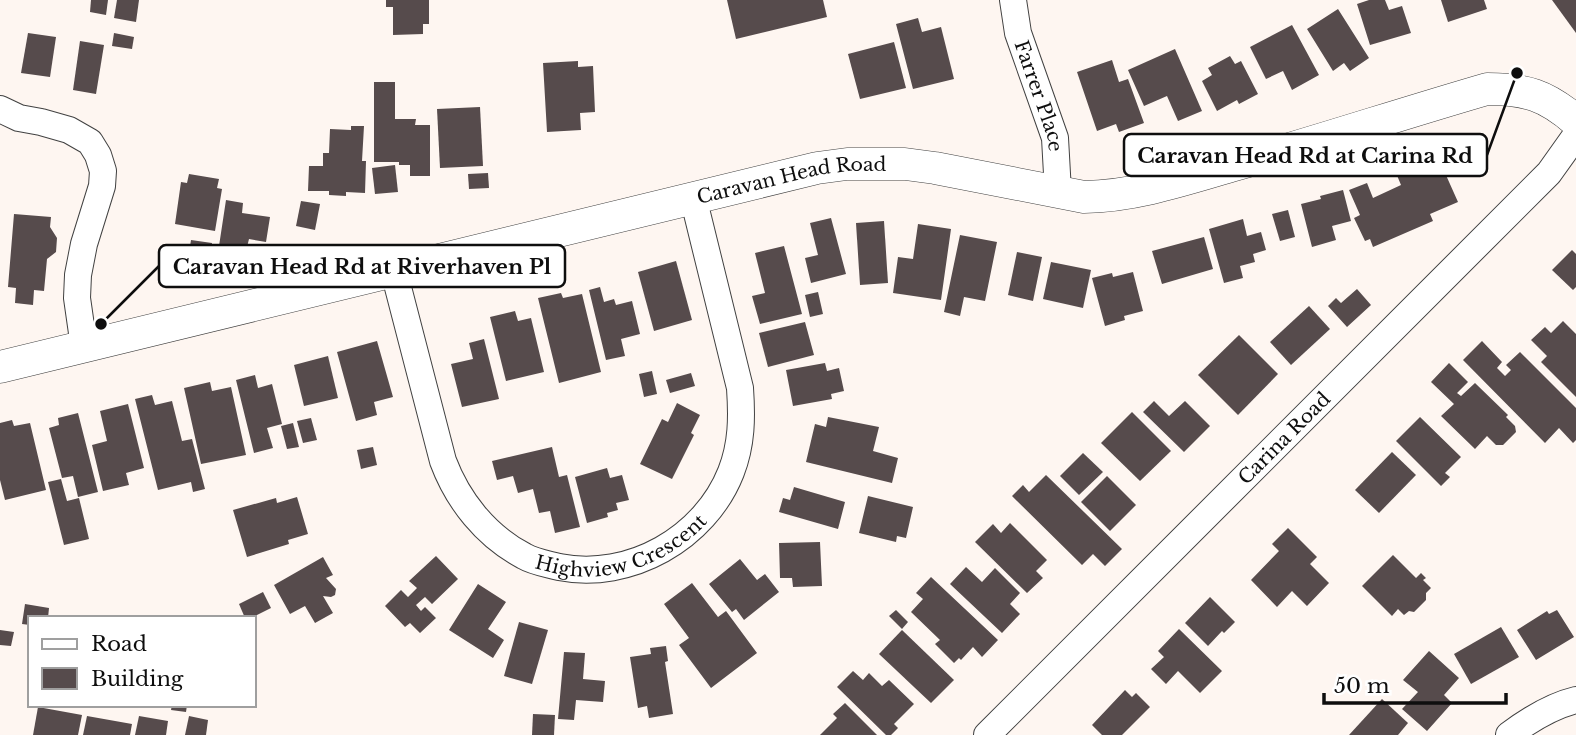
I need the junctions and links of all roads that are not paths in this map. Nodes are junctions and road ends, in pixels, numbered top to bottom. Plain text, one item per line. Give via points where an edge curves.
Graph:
1 (1013, 0) edge
2 (0, 108) edge
3 (1576, 121) edge
4 (1576, 135) edge
5 (1058, 192) junction
6 (693, 197) junction
7 (394, 272) junction
8 (84, 347) junction
9 (0, 367) edge
10 (1576, 700) edge
11 (987, 735) edge
12 (1508, 735) edge

1 - 5 street, Farrer Place via 1018,33 1055,138
2 - 8 street via 19,118 69,130 90,142 98,155 102,186 78,275
3 - 5 street, Caravan Head Road via 1559,106 1532,93 1487,89 1138,191 1084,197
4 - 11 street, Carina Road via 1549,173
5 - 6 street, Caravan Head Road via 935,168 874,163 817,168
6 - 7 street, Caravan Head Road
6 - 7 street, Highview Crescent via 740,388 740,443 732,471 707,513 668,547 619,566 567,568 525,557 489,531 460,498 443,461
7 - 8 street, Caravan Head Road
8 - 9 street, Caravan Head Road
10 - 12 street via 1537,716

